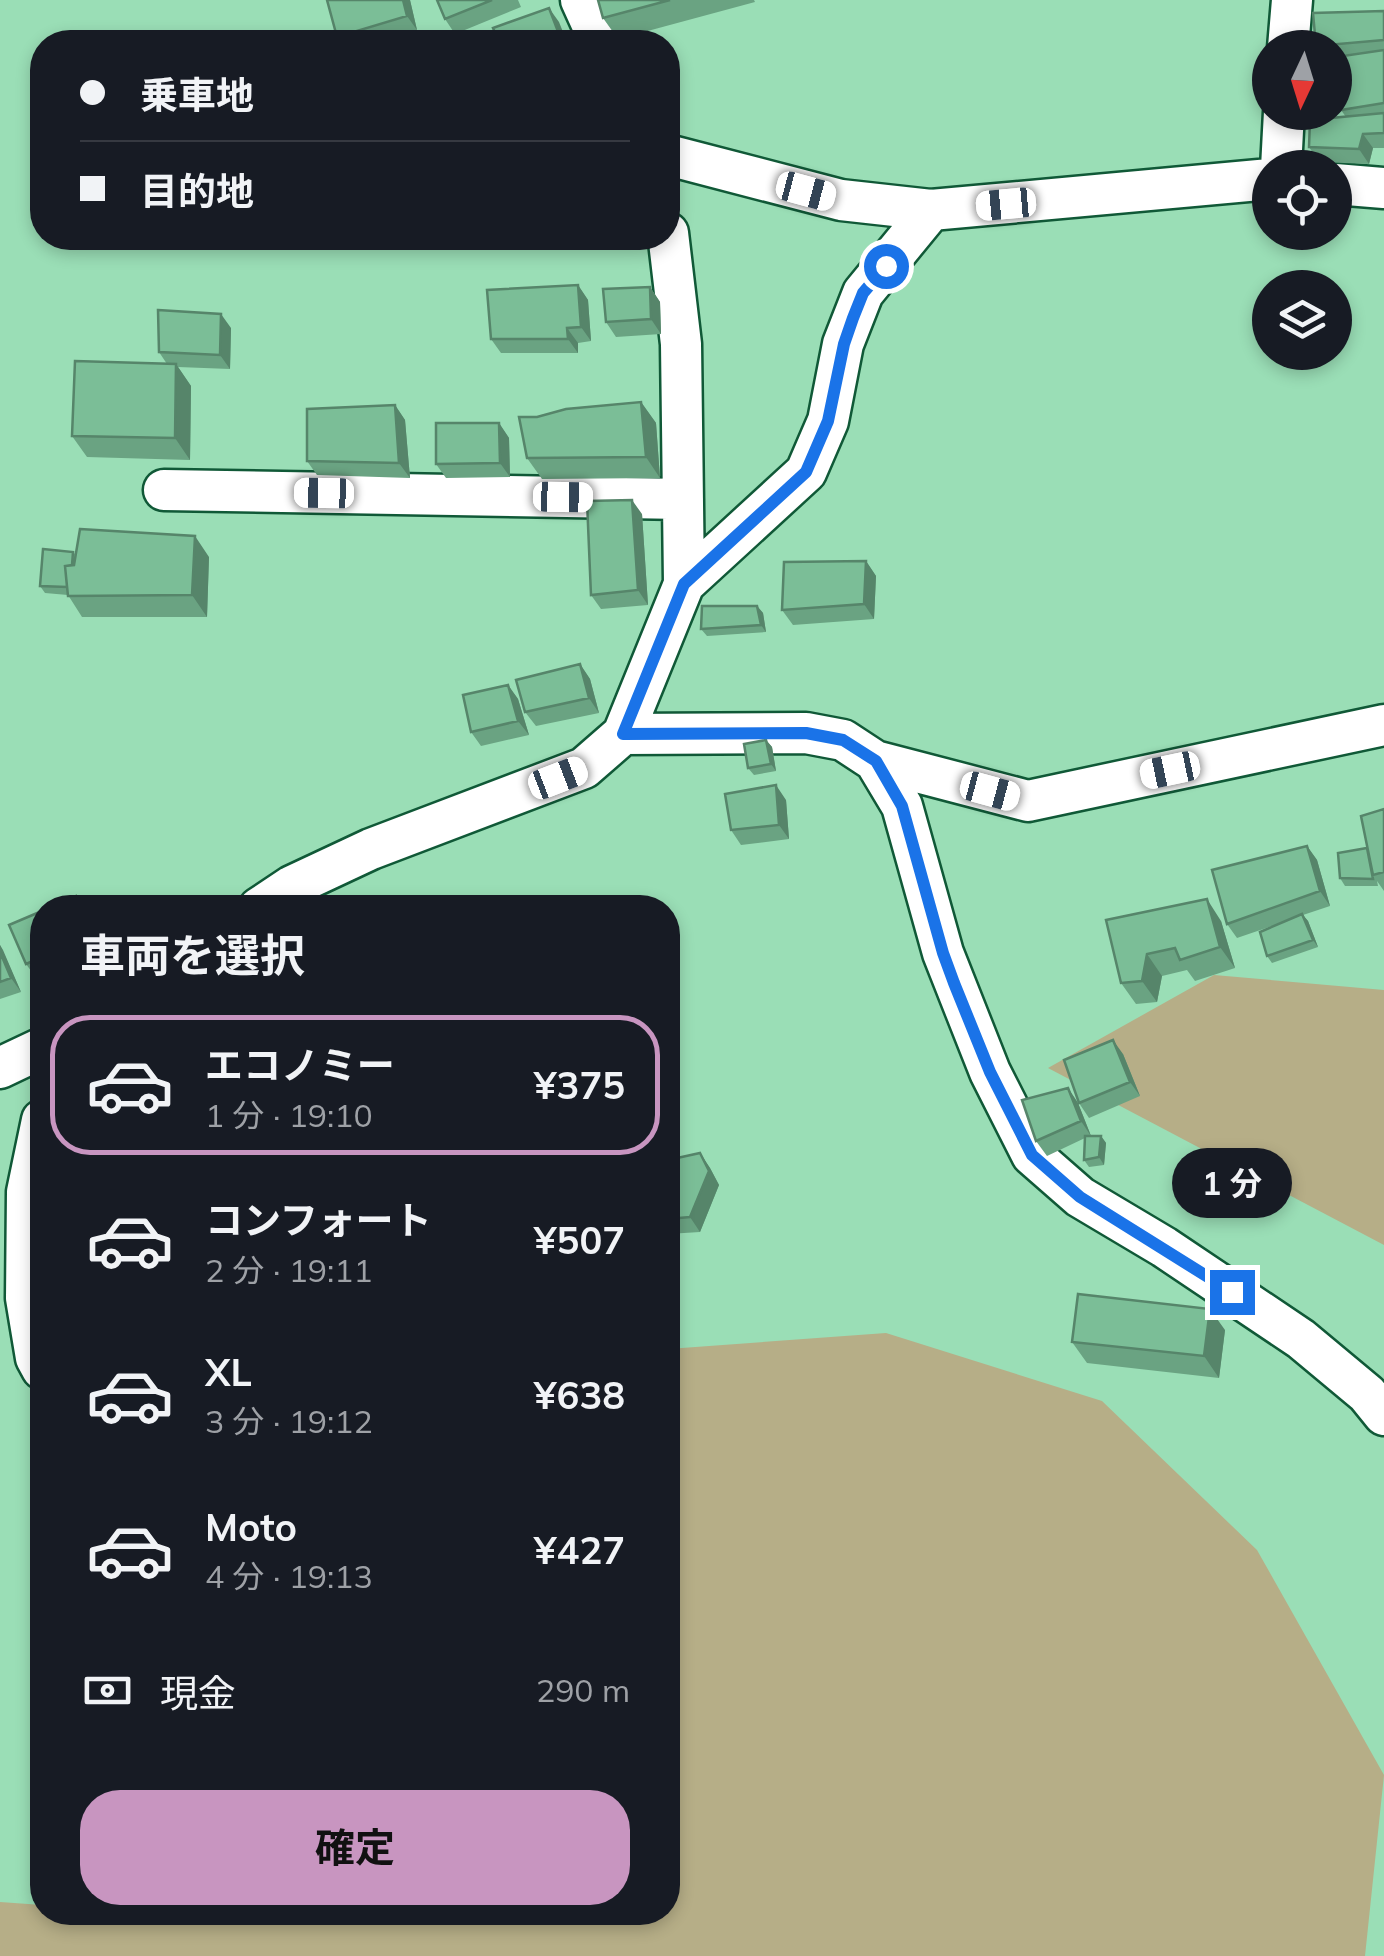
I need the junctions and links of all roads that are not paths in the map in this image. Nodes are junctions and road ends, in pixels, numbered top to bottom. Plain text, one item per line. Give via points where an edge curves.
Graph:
1 (582, 0) edge
2 (1292, 0) edge
3 (595, 30) edge
4 (1290, 30) edge
5 (680, 157) edge
6 (1252, 181) edge
7 (1352, 185) edge
8 (1384, 188) edge
9 (931, 210) junction
10 (670, 250) edge
11 (164, 490) dead end
12 (683, 499) junction
13 (684, 584) junction
14 (1384, 724) edge
15 (623, 734) junction
16 (876, 761) junction
17 (278, 895) edge
18 (30, 1054) edge
19 (0, 1068) edge
20 (30, 1178) edge
21 (30, 1322) edge
22 (1384, 1415) edge

1 - 3 street
2 - 4 street
5 - 9 street via 841,200
6 - 9 street
7 - 8 street
9 - 13 street via 863,293 828,421 806,472
10 - 12 street via 680,344
11 - 12 street
12 - 13 street
13 - 15 street
14 - 16 street via 1028,801
15 - 16 street via 806,733 843,740
15 - 17 street via 584,768 371,849
16 - 22 street via 902,806 956,987 1032,1155 1080,1197 1301,1339
18 - 19 street
20 - 21 street

